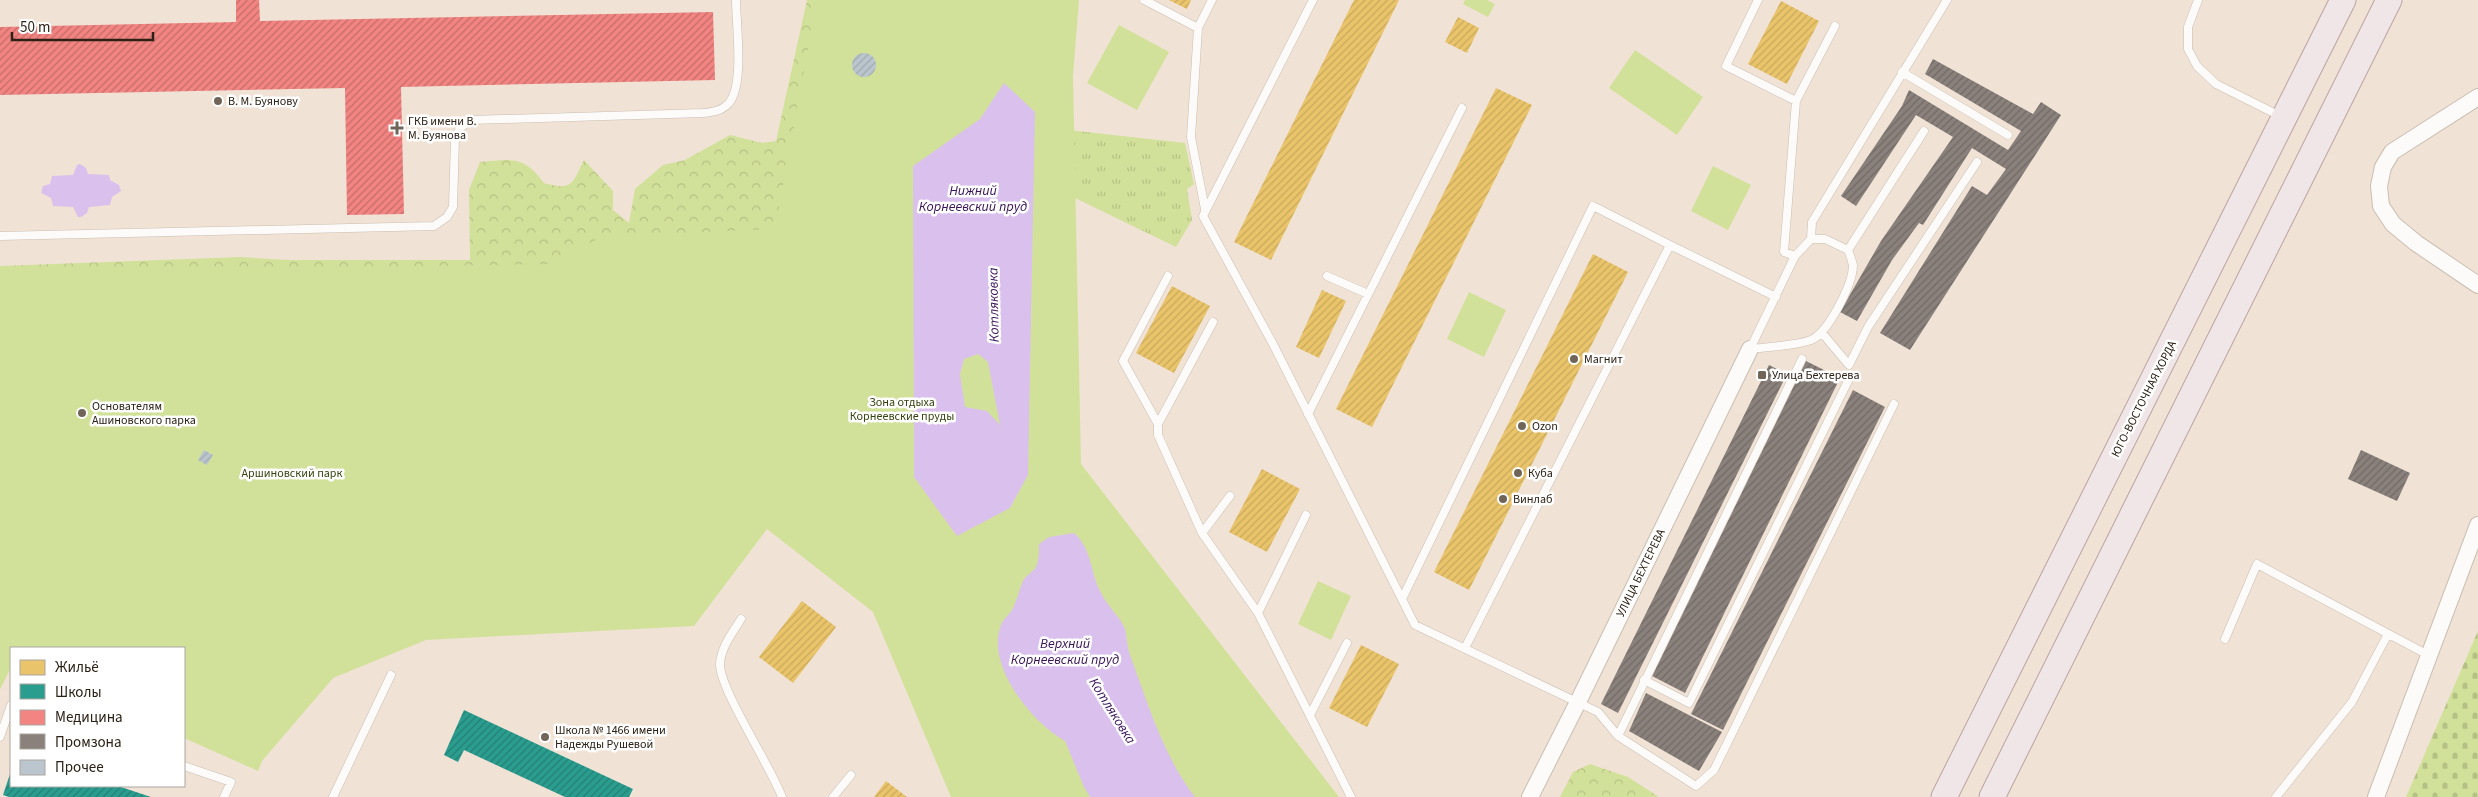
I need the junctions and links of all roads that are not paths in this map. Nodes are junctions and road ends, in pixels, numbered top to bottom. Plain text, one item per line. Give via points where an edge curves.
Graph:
1 (736, 0) edge
2 (1144, 0) edge
3 (1212, 0) edge
4 (1313, 0) edge
5 (1758, 0) edge
6 (1948, 0) edge
7 (2198, 0) edge
8 (2343, 0) edge
9 (2389, 0) edge
10 (1835, 26) dead end
11 (1198, 28) junction
12 (1902, 72) junction
13 (2478, 97) edge
14 (1796, 101) junction
15 (1462, 108) dead end
16 (2285, 119) junction
17 (1924, 131) dead end
18 (2008, 135) dead end
19 (1977, 162) dead end
20 (1205, 209) junction
21 (0, 236) edge
22 (1811, 239) junction
23 (1670, 245) junction
24 (1848, 250) junction
25 (1795, 256) junction
26 (1168, 276) dead end
27 (1327, 276) dead end
28 (2478, 285) edge
29 (1368, 294) junction
30 (1776, 297) junction
31 (1212, 322) dead end
32 (1822, 333) junction
33 (1750, 349) junction
34 (1802, 359) dead end
35 (1848, 381) dead end
36 (1894, 404) dead end
37 (1308, 414) junction
38 (1158, 424) junction
39 (1230, 496) dead end
40 (1306, 515) dead end
41 (2478, 525) edge
42 (1202, 533) junction
43 (1402, 599) junction
44 (1258, 613) junction
45 (741, 619) dead end
46 (2388, 634) junction
47 (2225, 639) dead end
48 (1347, 643) dead end
49 (1465, 648) junction
50 (2430, 656) junction
51 (391, 675) dead end
52 (1644, 680) junction
53 (1578, 702) junction
54 (10, 708) edge
55 (1310, 715) junction
56 (1618, 736) junction
57 (0, 738) edge
58 (185, 766) edge
59 (851, 775) dead end
60 (224, 797) edge
61 (334, 797) edge
62 (782, 797) edge
63 (833, 797) edge
64 (1351, 797) edge
65 (1530, 797) edge
66 (1944, 797) edge
67 (1992, 797) edge
68 (2276, 797) edge
69 (2376, 797) edge

1 - 21 lane via 737,79 735,92 728,103 717,111 703,113 470,120 460,128 455,138 453,207 447,218 434,226
2 - 11 lane
3 - 11 lane
4 - 20 lane
5 - 14 lane via 1726,66
6 - 12 lane
7 - 16 lane via 2188,27 2188,49 2197,66 2216,84
8 - 16 main road, ЮГО-ВОСТОЧНАЯ ХОРДА
9 - 67 main road
10 - 14 lane
11 - 20 lane via 1191,137
12 - 18 lane
12 - 22 lane via 1812,222
13 - 28 street via 2392,152 2383,167 2379,186 2381,206 2393,224
14 - 25 lane via 1784,252
15 - 29 lane
16 - 66 main road, ЮГО-ВОСТОЧНАЯ ХОРДА
17 - 24 lane
19 - 32 lane via 1868,327 1849,365
20 - 37 lane via 1203,216
22 - 24 lane via 1825,239
22 - 25 lane
23 - 30 lane
23 - 43 lane via 1593,206
23 - 49 lane
24 - 32 lane via 1853,265 1850,280
25 - 30 lane
26 - 38 lane via 1123,361
27 - 29 lane
29 - 37 lane
30 - 33 lane
31 - 38 lane
32 - 33 lane via 1810,341
33 - 53 street, УЛИЦА БЕХТЕРЕВА
34 - 52 lane
35 - 52 lane via 1689,703
36 - 56 lane via 1714,770 1696,786
37 - 43 lane
38 - 42 lane via 1158,434
39 - 42 lane
40 - 44 lane
41 - 50 street
42 - 44 lane
43 - 49 lane via 1415,625
44 - 55 lane
45 - 62 lane via 722,650 720,665 726,687
46 - 47 lane via 2257,564
46 - 50 lane
46 - 68 lane via 2352,702
48 - 55 lane
49 - 53 lane
50 - 69 street
51 - 61 lane
52 - 56 lane
53 - 56 lane via 1598,712
53 - 65 street, УЛИЦА БЕХТЕРЕВА
54 - 57 lane
55 - 64 lane
58 - 60 lane via 231,782
59 - 63 lane

